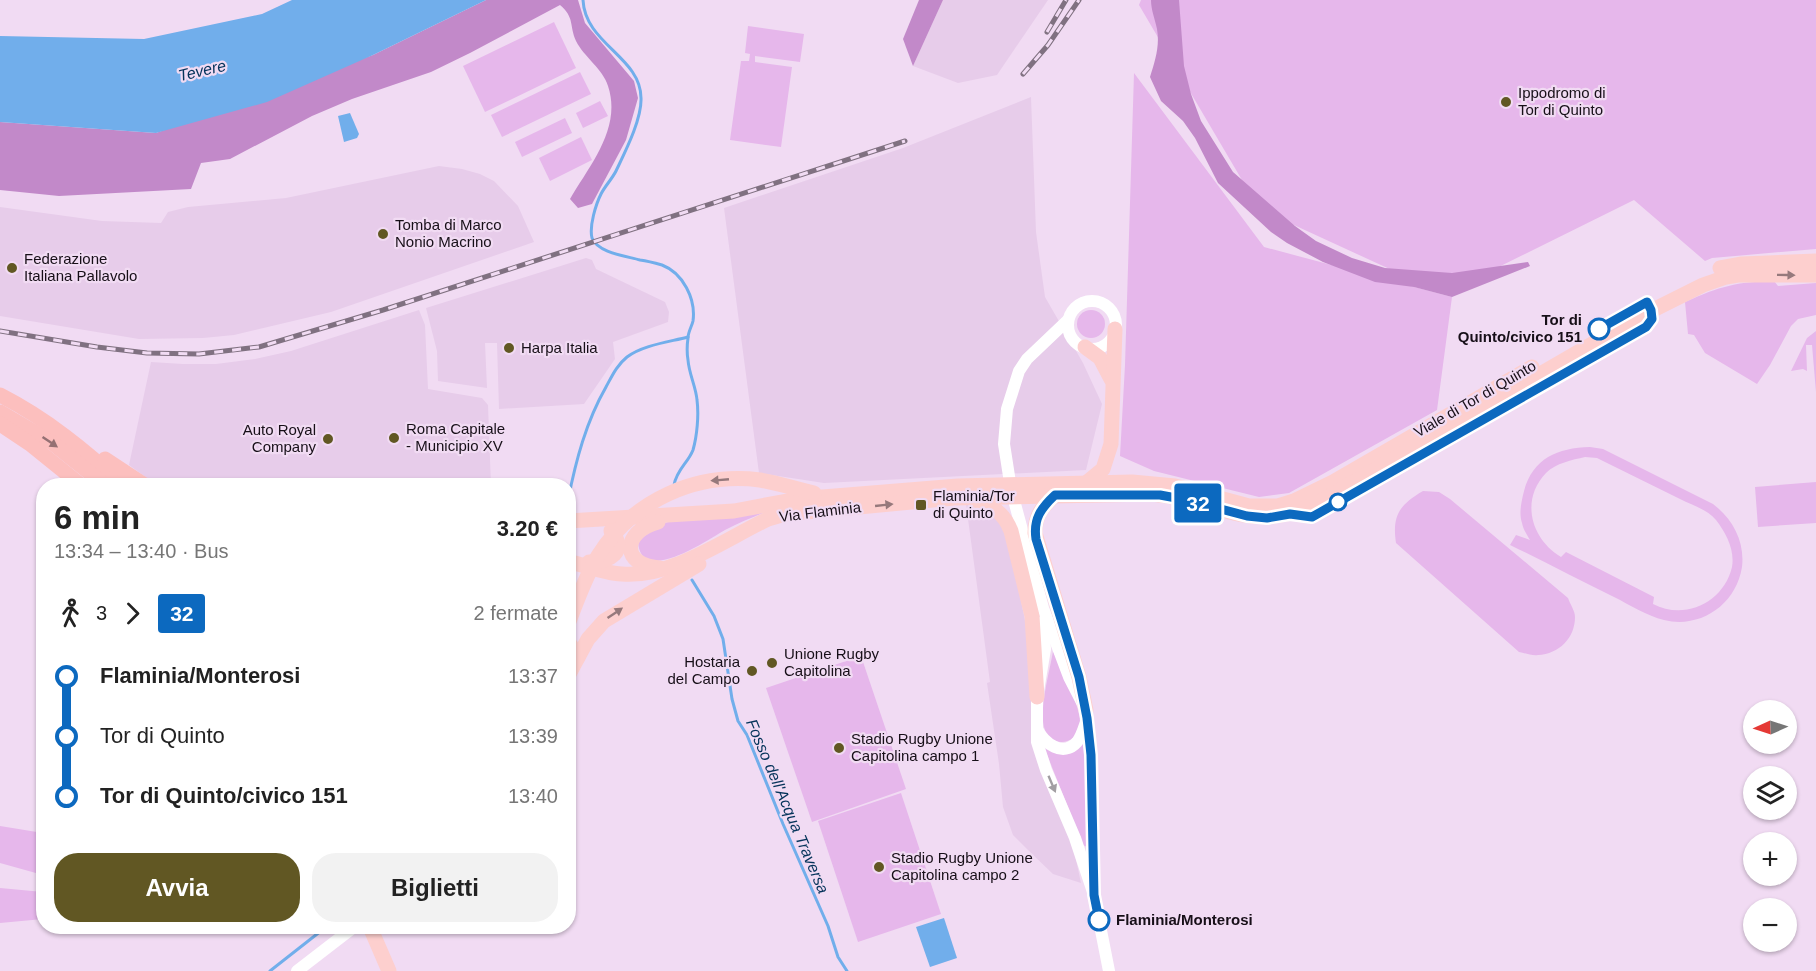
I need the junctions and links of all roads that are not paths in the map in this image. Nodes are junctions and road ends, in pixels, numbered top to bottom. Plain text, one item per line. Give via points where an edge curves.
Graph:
1 (1816, 261) edge
2 (1816, 274) edge
3 (1068, 320) junction
4 (1115, 329) junction
5 (1042, 345) junction
6 (1081, 346) junction
7 (1113, 387) junction
8 (0, 396) edge
9 (0, 412) edge
10 (0, 424) edge
11 (76, 443) junction
12 (1111, 444) junction
13 (72, 478) edge
14 (96, 478) edge
15 (115, 478) edge
16 (134, 478) edge
17 (1132, 482) junction
18 (1086, 483) junction
19 (1055, 495) junction
20 (832, 498) junction
21 (962, 498) junction
22 (675, 516) junction
23 (576, 520) edge
24 (584, 520) junction
25 (730, 538) junction
26 (576, 561) edge
27 (576, 562) edge
28 (670, 568) junction
29 (1040, 599) junction
30 (576, 606) edge
31 (576, 654) edge
32 (578, 657) junction
33 (576, 661) edge
34 (1037, 697) junction
35 (1086, 714) junction
36 (1037, 729) junction
37 (1094, 895) junction
38 (345, 934) edge
39 (377, 934) edge
40 (378, 934) edge
41 (297, 971) edge
42 (389, 971) edge
43 (397, 971) edge
44 (1109, 971) edge

1 - 17 main road, Viale di Tor di Quinto via 1732,265 1706,273 1631,310 1333,482 1286,504 1257,507 1175,486
19 -> 2 main road, Viale di Tor di Quinto via 1160,495 1247,516 1290,514 1318,502 1637,318 1703,285 1738,275
3 - 4 street via 1083,303 1096,302 1110,310
3 - 5 street
3 - 6 street via 1071,335
4 - 6 street via 1102,346
4 - 7 main road
5 - 6 street via 1057,341
5 - 29 street via 1017,376 1005,420 1005,461
6 - 7 main road via 1103,362
7 - 12 main road
8 - 11 highway via 43,419
9 -> 14 highway via 51,442
10 - 13 highway
11 - 15 highway
11 - 16 highway
12 - 17 main road via 1116,466
12 - 18 main road via 1103,470
17 - 18 main road, Via Flaminia
18 - 20 main road, Via Flaminia via 958,486
19 - 21 main road, Via Flaminia
19 - 35 main road via 1040,510 1035,533 1079,677
20 - 22 main road, Via Flaminia
20 -> 30 main road via 746,479 713,480 679,489 647,505 623,524 597,557
25 -> 21 main road, Via Flaminia via 784,514
21 - 34 main road via 997,510 1011,531 1032,616
22 - 24 main road, Via Flaminia
22 - 28 main road via 642,528 631,545 633,556 644,566
23 - 24 main road, Via Flaminia
24 - 26 main road via 613,533 616,552 603,562
25 - 28 main road, Via Flaminia
32 -> 25 main road via 604,621 708,558
27 - 28 main road, Via Flaminia via 624,574
29 - 34 street via 1045,649
29 - 35 street
31 - 32 main road
32 - 33 main road
34 - 36 street
35 - 36 street via 1079,740 1066,748 1048,744
35 - 37 street via 1091,755
36 -> 37 street via 1043,762
37 - 44 street
38 - 41 street
39 - 42 main road
40 - 43 main road

